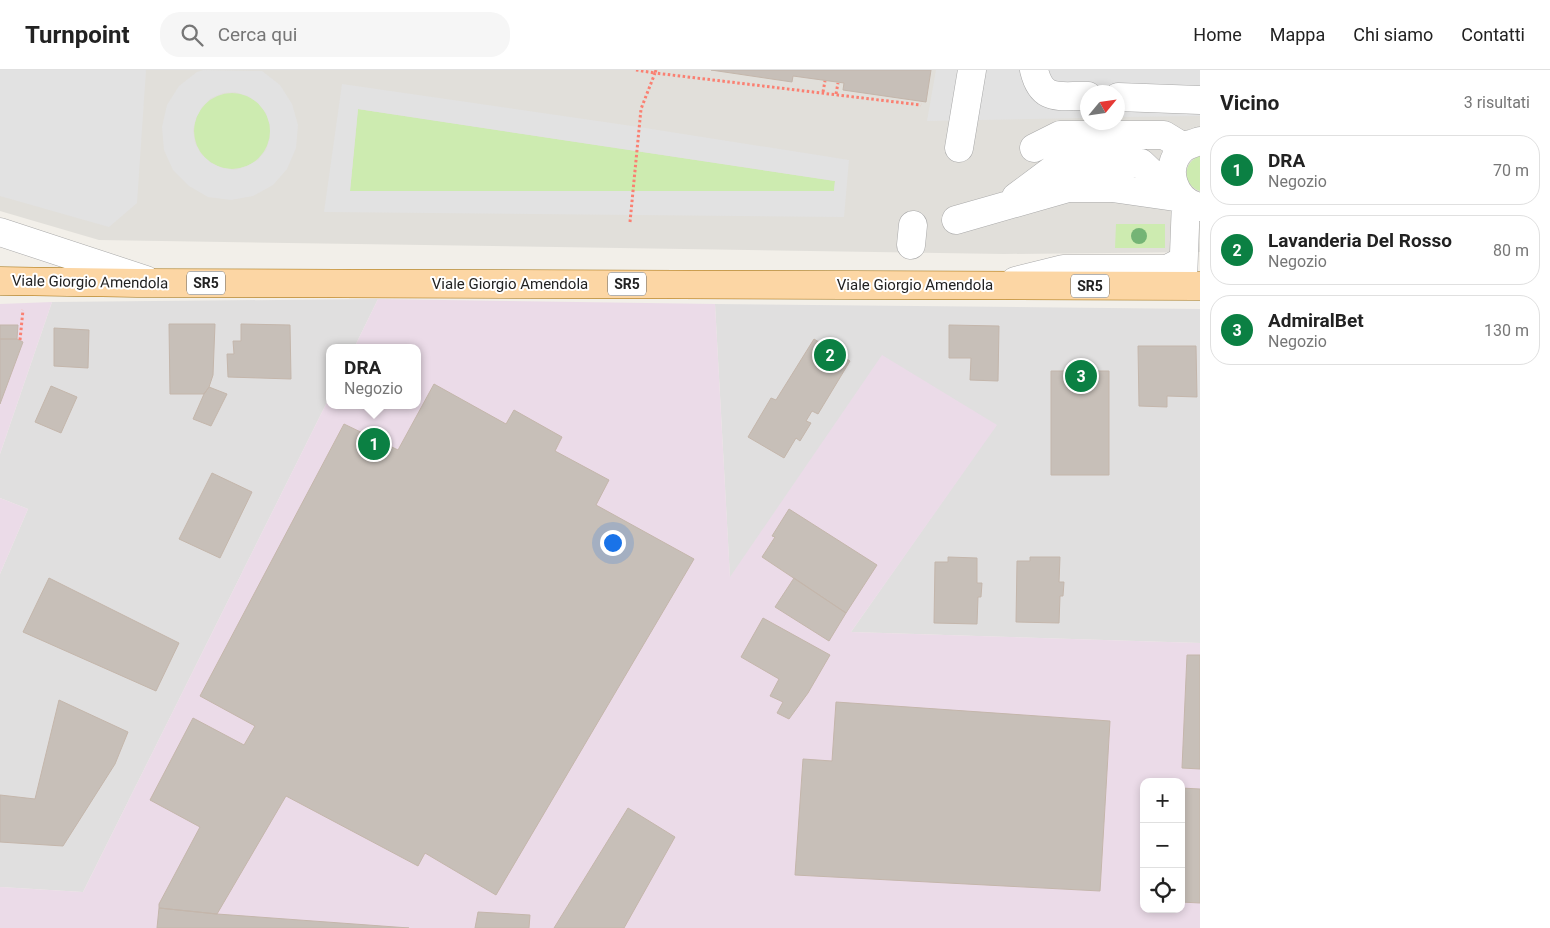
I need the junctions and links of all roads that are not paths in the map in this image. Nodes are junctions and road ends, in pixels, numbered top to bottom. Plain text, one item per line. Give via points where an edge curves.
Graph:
1 (972, 70) edge
2 (1034, 70) edge
3 (1080, 96) edge
4 (1125, 97) edge
5 (1200, 100) edge
6 (1125, 122) edge
7 (1080, 123) edge
8 (1060, 135) junction
9 (1184, 141) edge
10 (959, 148) dead end
11 (1189, 202) edge
12 (1000, 208) junction
13 (956, 220) dead end
14 (0, 232) edge
15 (1189, 278) edge
16 (0, 281) edge
17 (154, 283) junction

1 - 10 street
2 - 3 street via 1042,90 1050,94
4 - 5 street
6 - 9 street via 1141,123
7 - 8 street
8 - 9 street
8 - 9 street via 1034,148
9 - 11 street via 1172,168 1172,179 1176,189
11 - 12 street via 1156,206 1111,203
11 - 12 street via 1160,182 1134,174 1067,173
11 - 15 street
12 - 13 street
14 - 17 street
15 - 17 main road, Viale Giorgio Amendola / SR5 via 996,286
16 - 17 main road, Viale Giorgio Amendola / SR5

